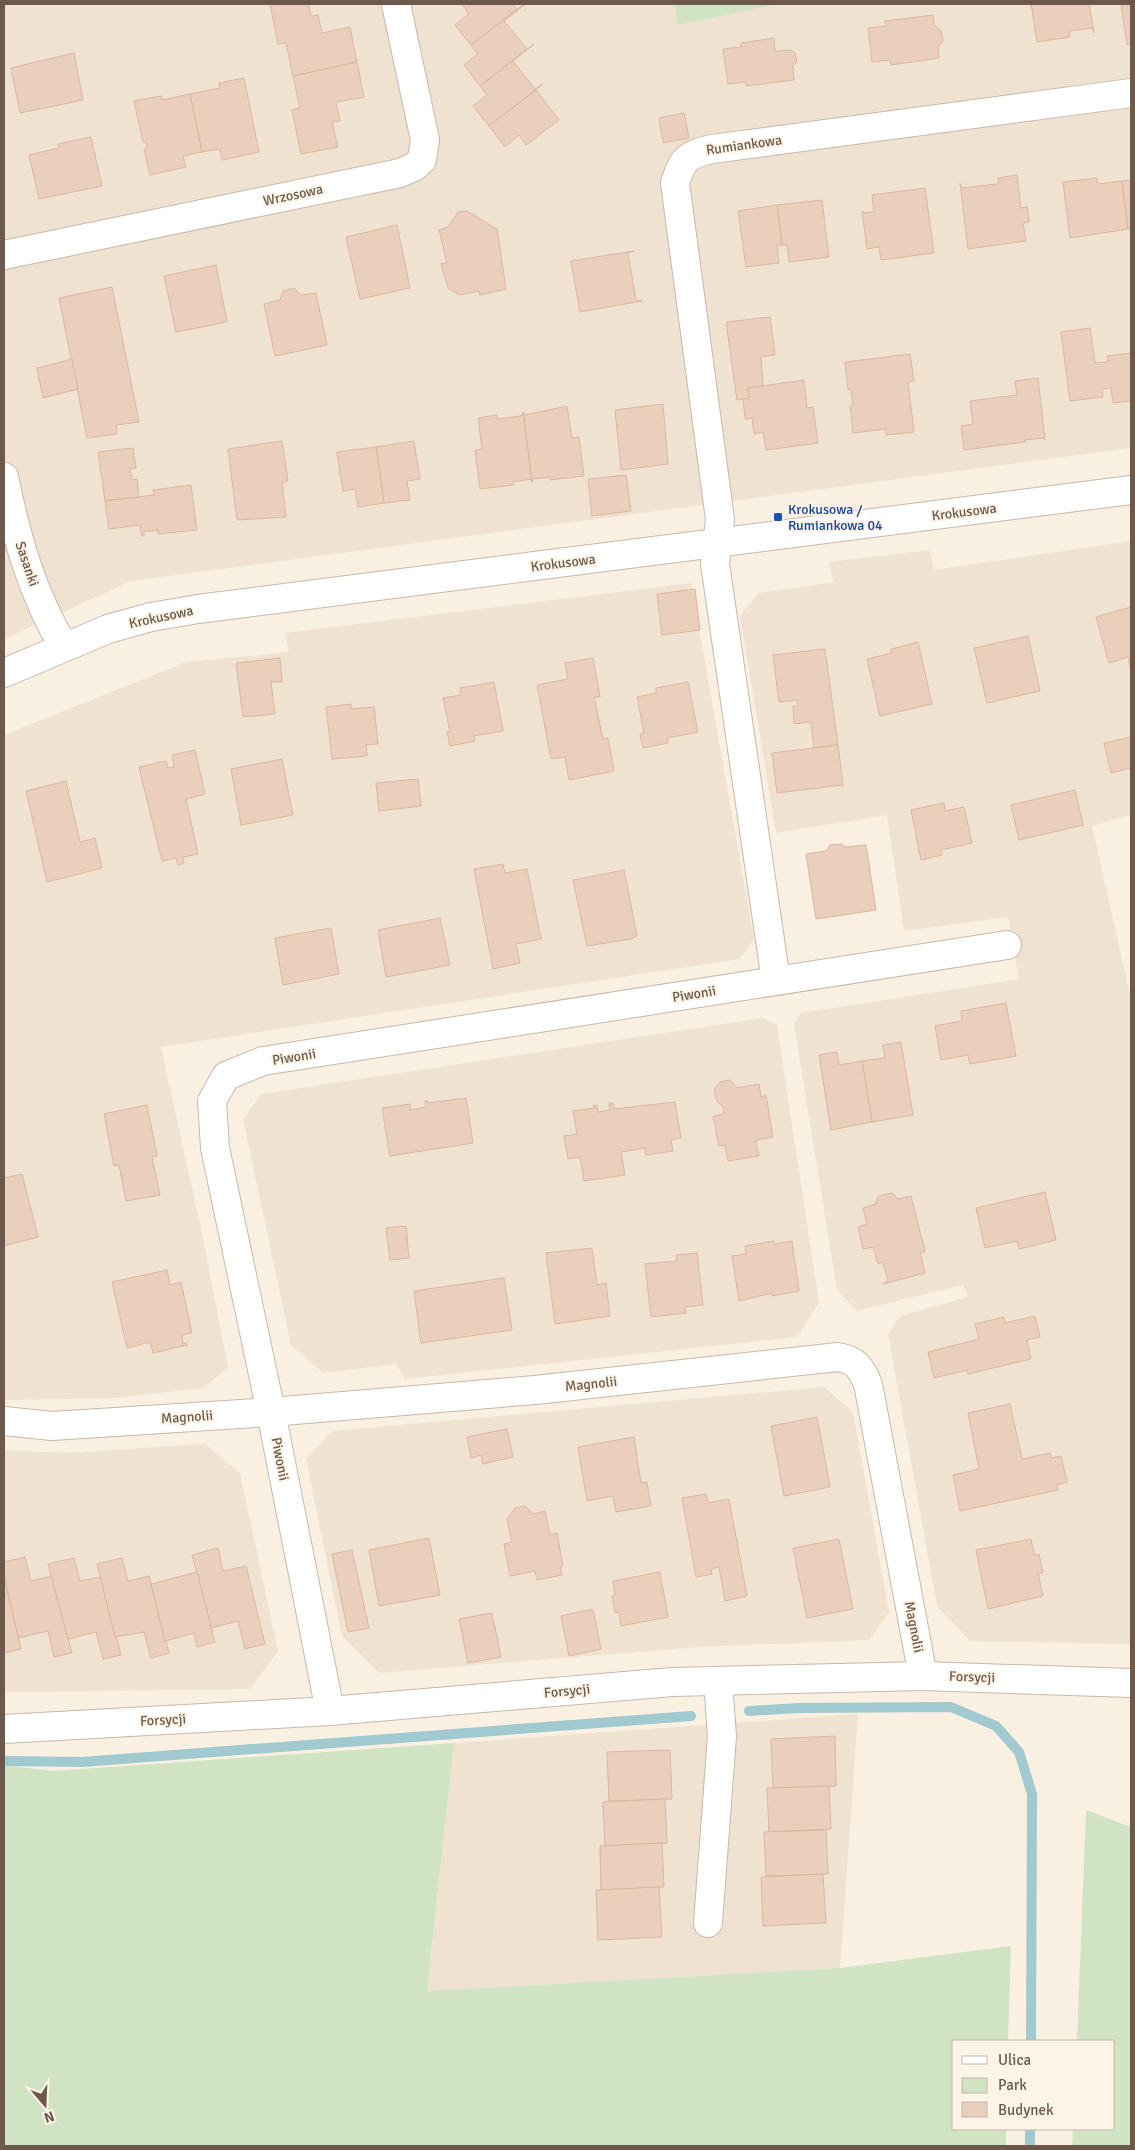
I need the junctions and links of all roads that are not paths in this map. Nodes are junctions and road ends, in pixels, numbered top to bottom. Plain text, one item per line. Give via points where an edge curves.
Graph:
1 (396, 4) edge
2 (1131, 93) edge
3 (4, 255) edge
4 (4, 477) edge
5 (1131, 490) edge
6 (718, 544) junction
7 (64, 647) junction
8 (4, 673) edge
9 (1007, 945) dead end
10 (776, 981) junction
11 (271, 1412) junction
12 (4, 1421) edge
13 (924, 1676) junction
14 (718, 1681) junction
15 (1131, 1683) edge
16 (330, 1711) junction
17 (4, 1730) edge
18 (708, 1923) dead end

1 - 3 street, Wrzosowa via 425,140 422,160 414,167 391,175
2 - 6 street, Rumiankowa via 712,149 694,153 682,162 675,183 720,518
4 - 7 street, Sasanki via 23,556
5 - 6 street, Krokusowa
6 - 7 street, Krokusowa via 198,609 108,629
6 - 10 street, Rumiankowa via 715,564
7 - 8 street, Krokusowa
9 - 10 street, Piwonii
10 - 11 street, Piwonii via 263,1062 226,1076 212,1101 215,1148
11 - 12 street, Magnolii via 52,1426
11 - 13 street, Magnolii via 535,1390 838,1357 849,1359 861,1367 868,1384
11 - 16 street, Piwonii
13 - 14 street, Forsycji
13 - 15 street, Forsycji
14 - 16 street, Forsycji via 672,1682
14 - 18 street via 722,1736
16 - 17 street, Forsycji

